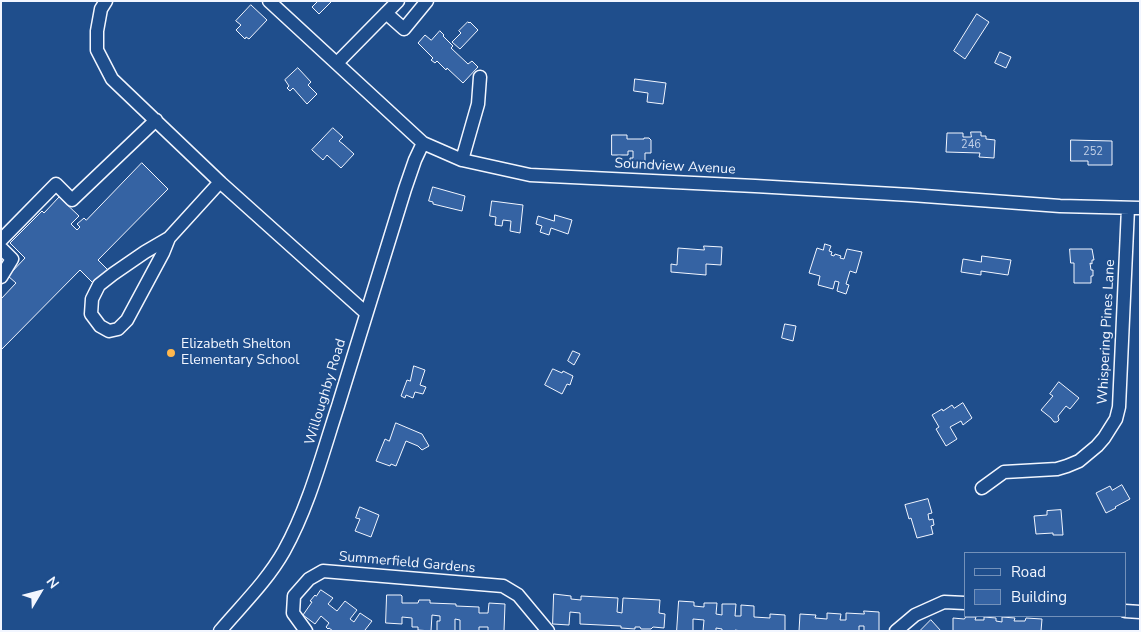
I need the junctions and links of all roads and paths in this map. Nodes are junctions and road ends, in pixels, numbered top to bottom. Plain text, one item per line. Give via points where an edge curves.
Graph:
1 (106, 1) edge
2 (269, 1) edge
3 (398, 1) edge
4 (427, 1) edge
5 (386, 14) junction
6 (337, 63) junction
7 (480, 77) dead end
8 (156, 120) junction
9 (423, 143) junction
10 (462, 160) junction
11 (220, 182) junction
12 (1134, 208) edge
13 (169, 238) junction
14 (1, 240) edge
15 (1, 248) edge
16 (1, 277) edge
17 (366, 313) junction
18 (982, 488) dead end
19 (964, 603) edge
20 (1126, 611) edge
21 (1140, 612) edge
22 (220, 631) edge
23 (306, 631) edge
24 (548, 631) edge
25 (896, 631) edge

1 - 8 street via 98,24 97,50 112,79
2 - 6 street, Soundview Avenue
3 - 5 street
4 - 5 street via 404,29
5 - 6 street
6 - 9 street, Soundview Avenue
7 - 10 street via 478,104
8 - 11 street
8 - 14 street via 72,200 56,184
9 - 10 street, Soundview Avenue
9 - 17 street, Willoughby Road
10 - 12 street, Soundview Avenue via 530,175
11 - 13 street
11 - 17 street
12 - 18 street, Whispering Pines Lane via 1116,419 1097,446 1079,461 1057,469 1004,472
13 - 13 street via 99,286 92,299 91,314 100,326 109,331 118,329 127,320
15 - 16 street via 12,259
17 - 22 street, Willoughby Road via 308,497 292,535 272,570
19 - 25 street via 944,602 914,614
20 - 21 street
23 - 24 street, Summerfield Gardens via 293,613 294,596 309,579 323,571 503,586 518,595

